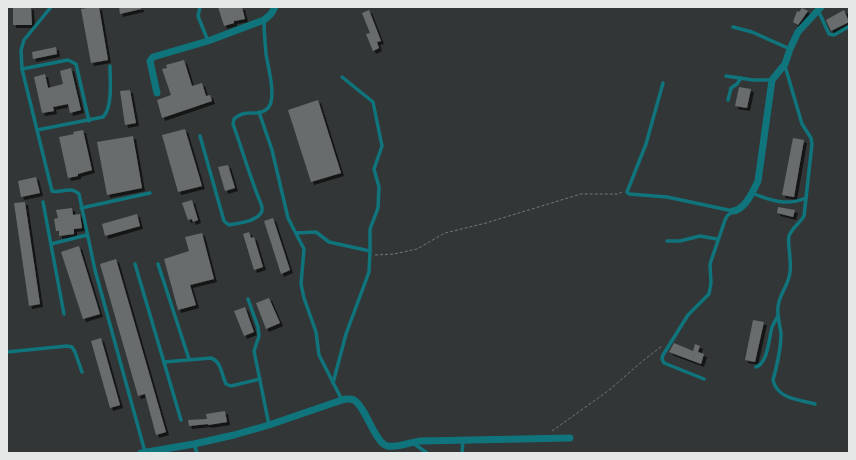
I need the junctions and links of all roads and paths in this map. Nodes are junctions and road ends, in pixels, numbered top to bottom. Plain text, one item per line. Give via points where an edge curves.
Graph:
1 (51, 7) edge
2 (200, 7) edge
3 (275, 7) edge
4 (819, 8) edge
5 (264, 20) junction
6 (733, 27) dead end
7 (848, 27) dead end
8 (208, 41) junction
9 (790, 49) junction
10 (785, 64) junction
11 (110, 66) dead end
12 (22, 69) junction
13 (726, 76) dead end
14 (342, 77) dead end
15 (741, 78) junction
16 (772, 80) junction
17 (663, 83) dead end
18 (157, 93) dead end
19 (728, 100) dead end
20 (259, 112) junction
21 (88, 120) junction
22 (37, 130) junction
23 (200, 136) dead end
24 (627, 190) junction
25 (150, 193) dead end
26 (752, 193) junction
27 (806, 198) junction
28 (42, 202) dead end
29 (81, 208) junction
30 (733, 211) junction
31 (296, 233) junction
32 (87, 235) junction
33 (717, 239) junction
34 (667, 241) dead end
35 (51, 244) junction
36 (370, 251) junction
37 (135, 264) dead end
38 (158, 264) dead end
39 (248, 299) dead end
40 (64, 314) dead end
41 (778, 316) junction
42 (662, 346) dead end
43 (7, 352) edge
44 (189, 359) junction
45 (164, 362) junction
46 (756, 368) dead end
47 (82, 372) dead end
48 (260, 379) junction
49 (704, 379) dead end
50 (333, 383) junction
51 (342, 400) junction
52 (815, 404) dead end
53 (182, 420) dead end
54 (270, 425) junction
55 (542, 438) junction
56 (570, 438) dead end
57 (463, 440) junction
58 (412, 442) junction
59 (194, 444) junction
60 (143, 452) edge
61 (197, 453) edge
62 (427, 453) edge
63 (462, 453) edge

1 - 12 lane via 24,40 21,50
2 - 8 lane via 198,16
3 - 5 street
4 - 7 lane via 830,34 834,35
4 - 9 street via 801,28
5 - 8 street
5 - 20 lane via 271,99 269,107
6 - 9 lane via 752,32
8 - 18 street via 153,57 150,66
9 - 10 street
10 - 16 street
10 - 27 lane via 802,124 811,138
11 - 21 lane via 107,111 103,117
12 - 21 lane via 68,60 76,64
12 - 22 lane
13 - 15 lane
14 - 36 lane via 373,102 382,146 374,169 379,187 378,208 370,229
15 - 16 lane
15 - 19 lane via 738,84 731,88
16 - 26 street via 760,172
17 - 24 lane via 646,144
20 - 23 lane via 241,113 234,119 233,124 263,211 256,218 229,224 224,221
20 - 31 lane via 272,150 288,218
21 - 22 lane
22 - 29 lane via 52,191 75,190
24 - 30 lane via 629,194 666,196
24 - 36 path via 618,194 581,194 445,233 417,249 376,256
25 - 29 lane
26 - 27 lane via 781,203
26 - 30 street via 740,208
27 - 41 lane via 804,216 789,236 790,272 780,297
28 - 35 lane
29 - 32 lane
30 - 33 lane via 727,216
31 - 36 lane via 316,232 329,242
31 - 50 lane via 304,249 301,284 304,298 316,332 319,355
32 - 35 lane
32 - 60 lane
33 - 34 lane via 700,236
33 - 49 lane via 710,264 709,294 688,315 662,359 664,363
35 - 40 lane
36 - 50 lane via 369,272 346,334
37 - 45 lane
38 - 44 lane
39 - 48 lane via 258,326 259,336 254,351
41 - 46 lane via 772,326 765,358
41 - 52 lane via 781,340 773,380 775,386 784,395
42 - 55 path via 608,391
43 - 47 lane via 72,347
44 - 45 lane
44 - 48 lane via 216,360 226,384 231,386
45 - 53 lane
48 - 54 lane
50 - 51 lane
51 - 54 street
51 - 58 street via 354,400 359,405 384,445 389,447
54 - 59 street
55 - 56 street
55 - 57 street
57 - 58 street
57 - 63 lane
58 - 62 lane
59 - 60 street
59 - 61 lane

